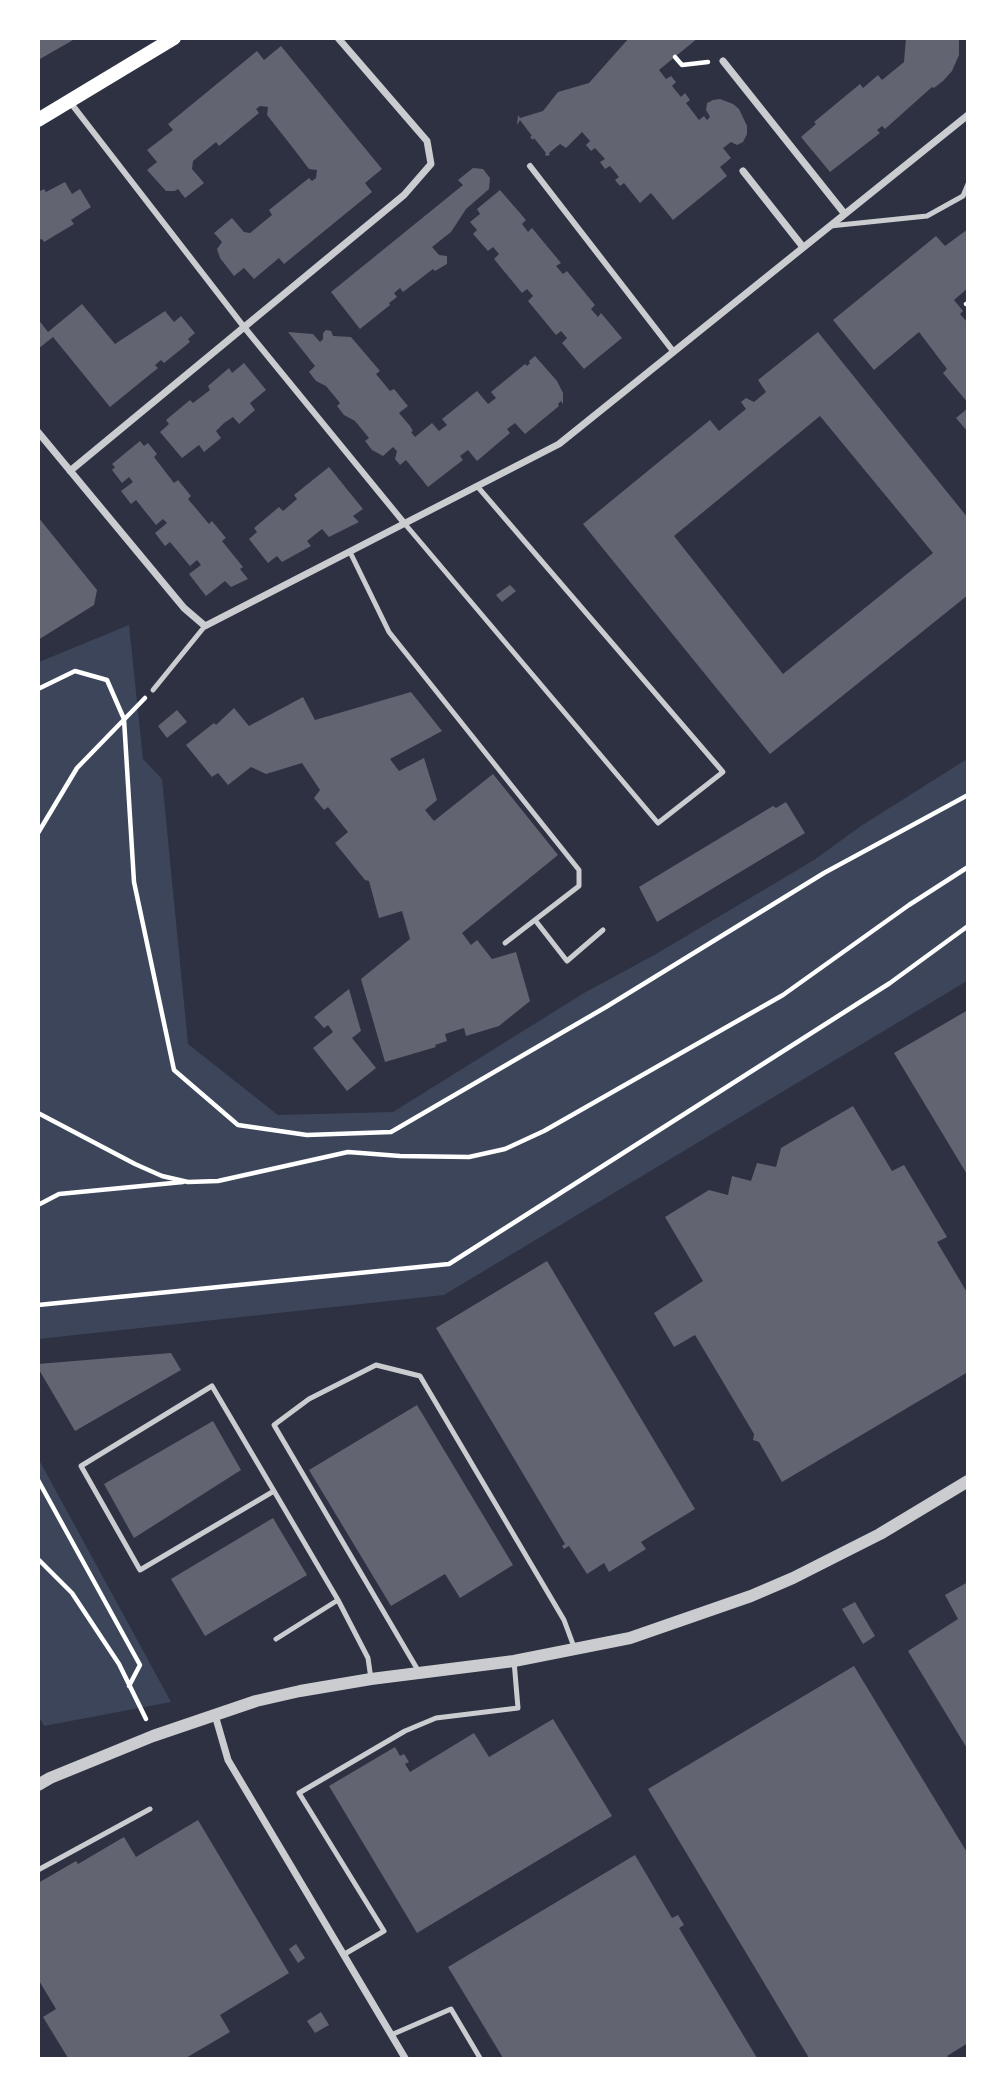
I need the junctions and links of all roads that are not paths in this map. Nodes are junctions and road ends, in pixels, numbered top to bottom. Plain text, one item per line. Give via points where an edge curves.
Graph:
1 (174, 38) edge
2 (338, 38) edge
3 (723, 61) road end
4 (70, 103) junction
5 (968, 115) edge
6 (38, 120) edge
7 (530, 166) dead end
8 (743, 171) dead end
9 (968, 184) edge
10 (844, 213) junction
11 (829, 227) junction
12 (803, 247) junction
13 (244, 327) junction
14 (673, 351) junction
15 (38, 432) edge
16 (70, 471) junction
17 (477, 486) junction
18 (405, 524) junction
19 (350, 552) junction
20 (205, 626) junction
21 (153, 690) road end
22 (535, 920) junction
23 (603, 930) dead end
24 (505, 943) dead end
25 (968, 1481) edge
26 (274, 1491) junction
27 (338, 1600) junction
28 (276, 1639) dead end
29 (575, 1650) junction
30 (514, 1661) junction
31 (419, 1672) junction
32 (371, 1679) junction
33 (214, 1714) junction
34 (38, 1785) edge
35 (150, 1809) dead end
36 (38, 1870) edge
37 (343, 1955) junction
38 (391, 2035) junction
39 (405, 2059) edge
40 (480, 2059) edge

1 - 4 main road
2 - 13 street via 427,141 431,164 404,195
3 - 10 street
4 - 6 main road
4 - 13 street
5 - 10 street
7 - 14 street
8 - 12 street
9 - 11 lane via 963,195 927,216
10 - 11 street
11 - 12 street
12 - 14 street
13 - 16 street
13 - 18 street
14 - 17 street via 559,444
15 - 16 street
16 - 20 street via 184,608
17 - 18 street
17 - 18 lane via 723,772 658,823
18 - 19 street
19 - 20 street
19 - 22 lane via 389,632 579,870 579,886
20 - 21 lane
22 - 23 lane via 567,961
22 - 24 lane
25 - 29 street via 880,1534 793,1578 631,1638
26 - 26 lane via 212,1386 81,1466 140,1570
26 - 27 lane
27 - 28 lane
27 - 32 lane via 369,1658
29 - 30 street
29 - 31 lane via 564,1620 420,1376 376,1365 309,1399 274,1425
30 - 31 street
30 - 37 lane via 518,1708 436,1718 299,1793 384,1931
31 - 32 street
32 - 33 street via 300,1691
33 - 34 street
33 - 37 street via 228,1760
35 - 36 lane
37 - 38 street
38 - 39 street
38 - 40 lane via 451,2009

